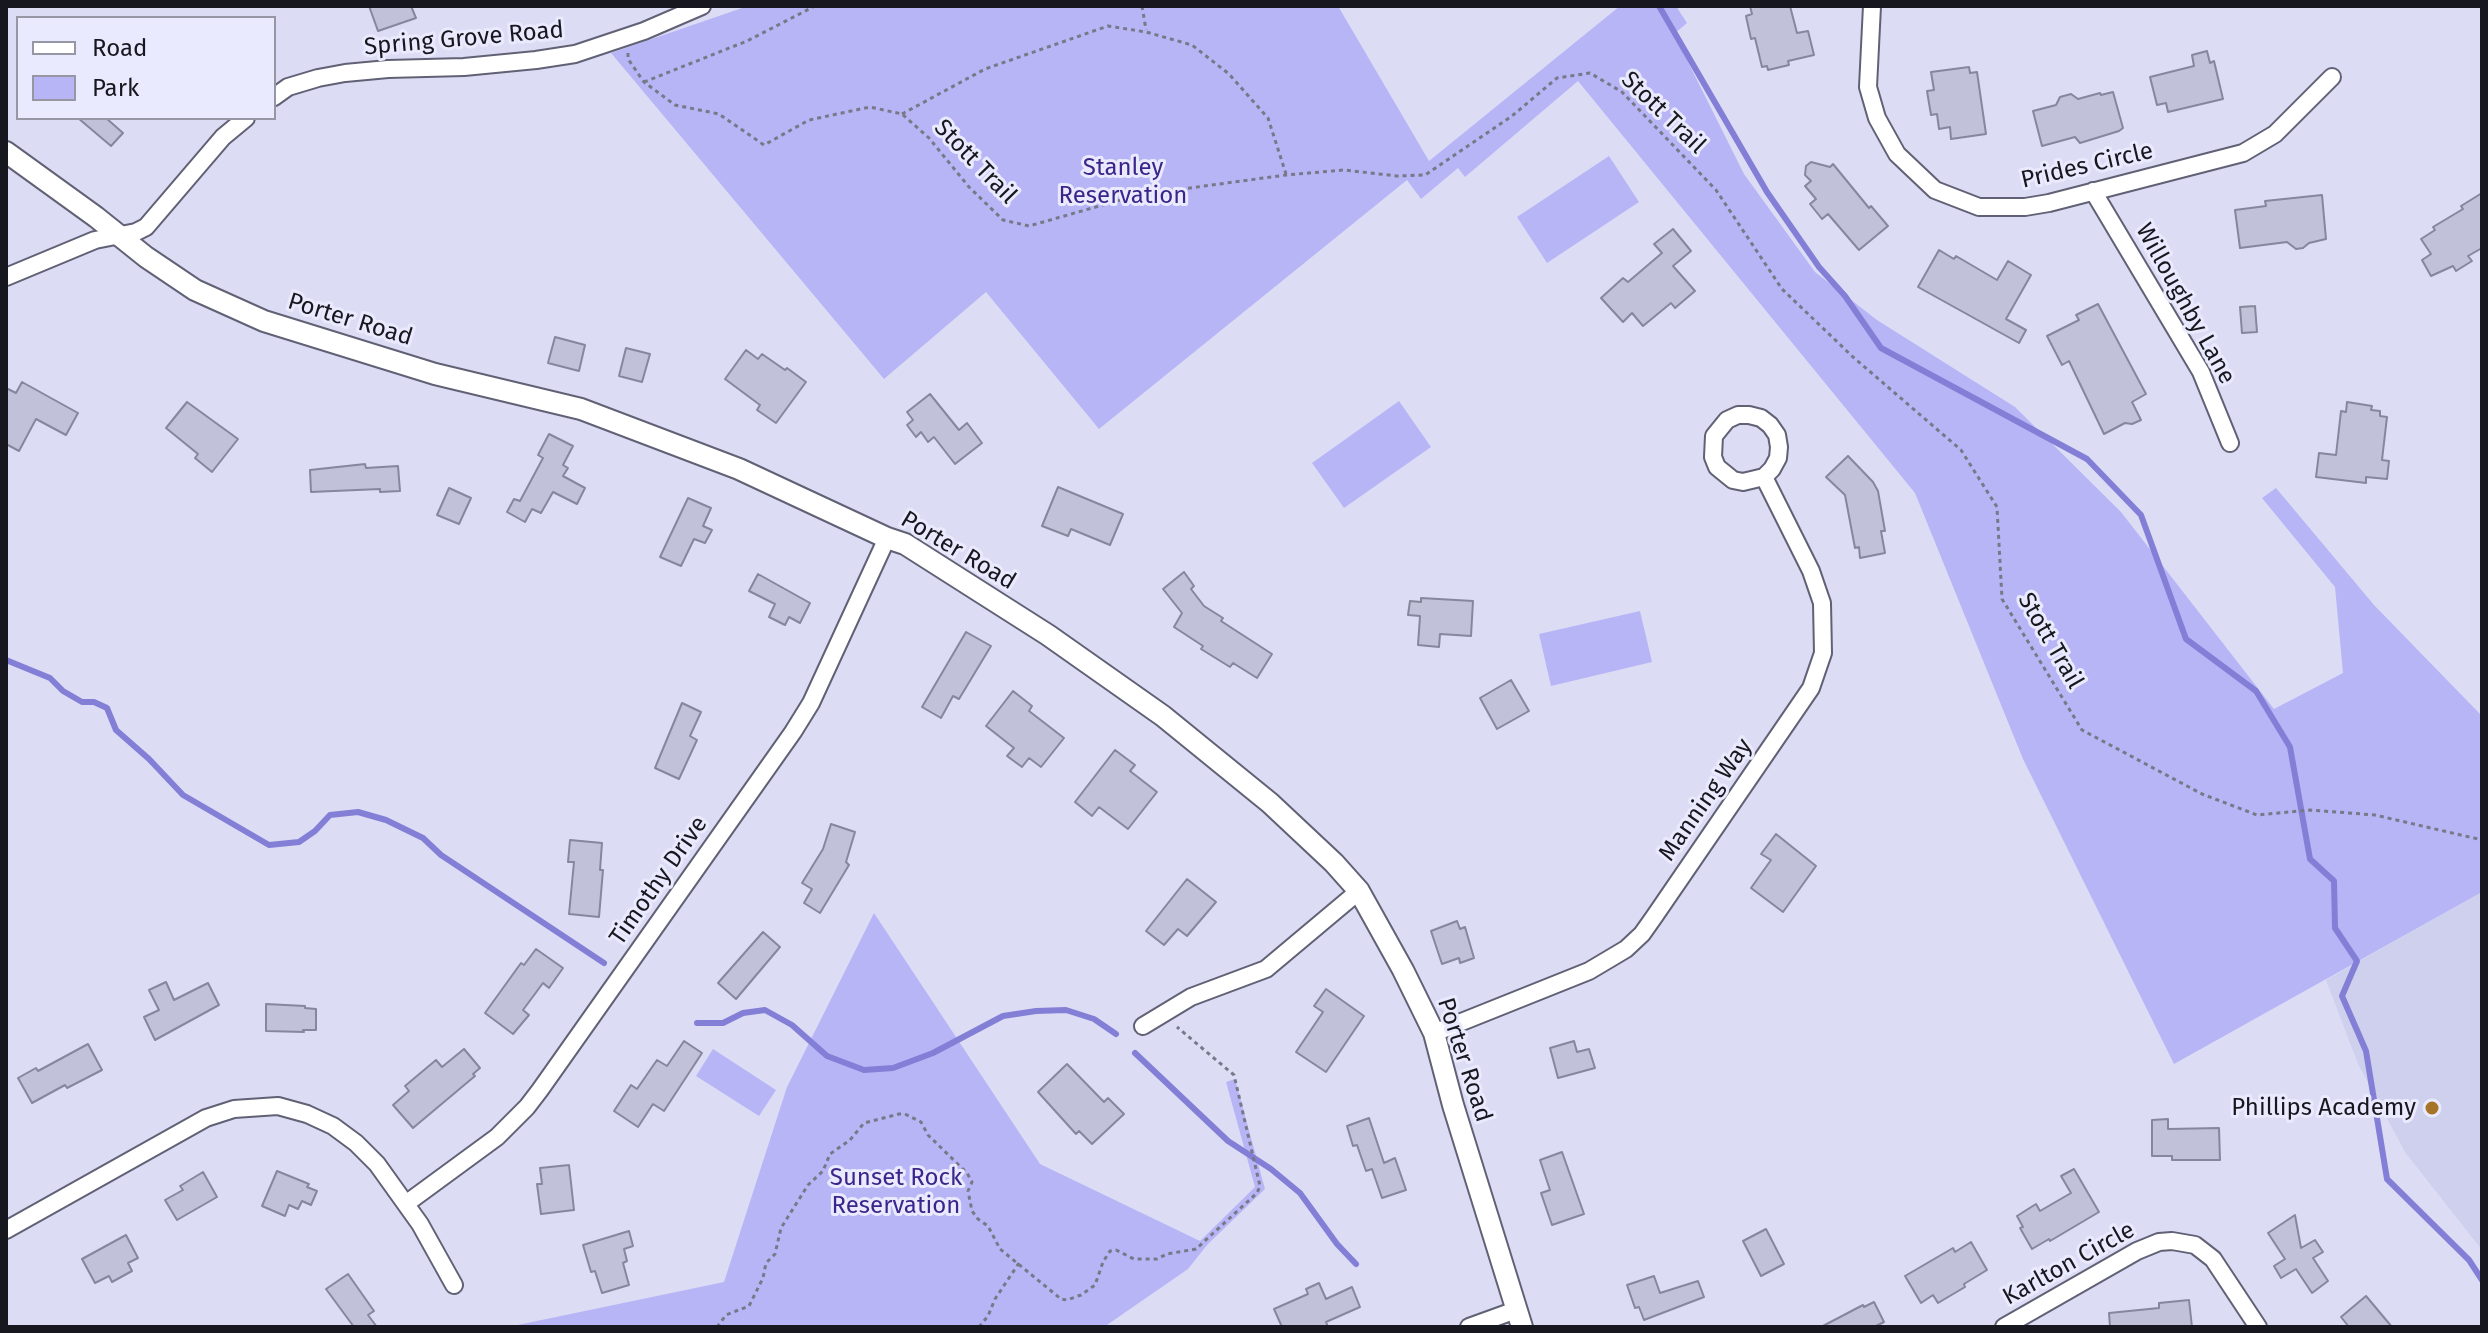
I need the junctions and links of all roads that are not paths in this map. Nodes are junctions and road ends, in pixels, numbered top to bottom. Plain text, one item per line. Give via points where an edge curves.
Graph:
1 (702, 6) edge
2 (1872, 6) edge
3 (2332, 77) dead end
4 (276, 96) edge
5 (244, 120) edge
6 (6, 152) edge
7 (2093, 191) junction
8 (117, 235) junction
9 (6, 277) edge
10 (2230, 443) dead end
11 (1764, 477) junction
12 (887, 538) junction
13 (1359, 891) junction
14 (1143, 1026) dead end
15 (1434, 1033) junction
16 (407, 1203) junction
17 (6, 1230) edge
18 (454, 1285) dead end
19 (1519, 1319) edge
20 (1469, 1327) edge
21 (2004, 1327) edge
22 (2258, 1327) edge

1 - 4 street, Spring Grove Road via 575,54 345,73 288,87
2 - 7 street, Prides Circle via 1868,87 1877,118 1897,154 1935,190 1979,207 2037,205
3 - 7 street, Prides Circle via 2275,134 2243,153
5 - 8 street via 146,227
6 - 8 street, Porter Road
7 - 10 street, Willoughby Lane via 2201,372
8 - 9 street
8 - 12 street, Porter Road via 195,290 264,321 435,374 581,409 739,469
11 - 11 street via 1733,480 1717,467 1714,436 1727,420 1738,415 1761,418 1777,435 1778,458
11 - 15 street, Manning Way via 1822,603 1823,653 1811,688 1654,917 1626,949 1589,971
12 - 13 street, Porter Road via 905,544 1048,635 1163,716 1270,803
12 - 16 street, Timothy Drive via 793,732 546,1081 497,1137
13 - 14 street via 1266,969 1191,997
13 - 15 street, Porter Road
15 - 19 street, Porter Road
16 - 17 street via 377,1164 333,1126 292,1109 263,1106 234,1109 193,1124
16 - 18 street
19 - 20 street
21 - 22 street, Karlton Circle via 2137,1251 2172,1241 2195,1245 2213,1259

